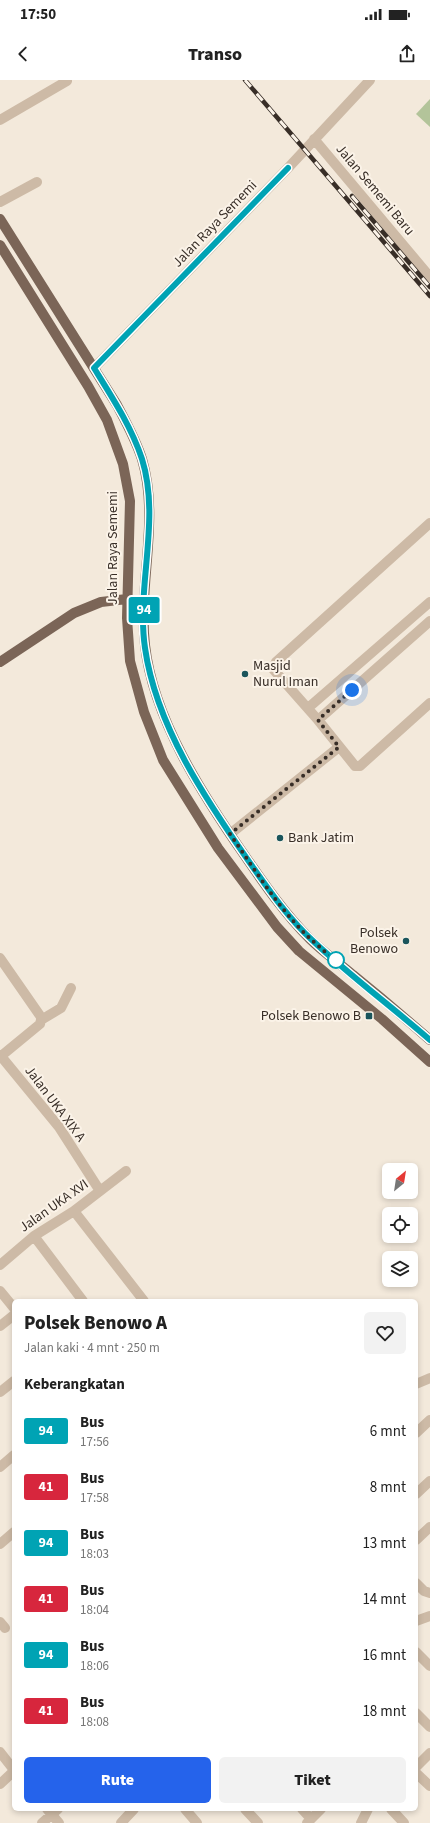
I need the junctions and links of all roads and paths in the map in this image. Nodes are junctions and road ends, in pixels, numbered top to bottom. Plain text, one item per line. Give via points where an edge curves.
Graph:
1 (370, 80) edge
2 (67, 81) edge
3 (0, 120) edge
4 (314, 140) junction
5 (37, 182) dead end
6 (0, 202) edge
7 (0, 218) edge
8 (0, 245) edge
9 (430, 277) edge
10 (94, 368) junction
11 (430, 522) edge
12 (127, 599) junction
13 (430, 602) edge
14 (410, 619) junction
15 (430, 621) edge
16 (421, 629) junction
17 (0, 662) edge
18 (430, 703) edge
19 (308, 708) junction
20 (318, 720) junction
21 (339, 747) junction
22 (230, 834) junction
23 (266, 886) junction
24 (254, 896) junction
25 (0, 958) edge
26 (71, 988) dead end
27 (41, 1020) junction
28 (430, 1040) edge
29 (0, 1056) edge
30 (430, 1062) edge
31 (126, 1172) dead end
32 (100, 1191) junction
33 (74, 1211) junction
34 (34, 1236) junction
35 (0, 1265) edge
36 (0, 1291) edge
37 (81, 1299) edge
38 (142, 1299) edge
39 (12, 1306) edge
40 (12, 1317) edge
41 (0, 1326) edge
42 (430, 1378) edge
43 (12, 1383) edge
44 (418, 1383) edge
45 (0, 1392) edge
46 (430, 1420) edge
47 (418, 1432) edge
48 (12, 1457) edge
49 (0, 1467) edge
50 (430, 1481) edge
51 (418, 1492) edge
52 (430, 1527) edge
53 (12, 1534) edge
54 (418, 1538) edge
55 (0, 1544) edge
56 (418, 1585) edge
57 (430, 1593) edge
58 (430, 1616) edge
59 (418, 1621) edge
60 (418, 1654) edge
61 (430, 1666) edge
62 (418, 1715) edge
63 (430, 1727) edge
64 (0, 1752) edge
65 (430, 1753) edge
66 (418, 1765) edge
67 (12, 1768) edge
68 (12, 1773) edge
69 (418, 1775) edge
70 (0, 1784) edge
71 (430, 1786) edge
72 (52, 1811) edge
73 (133, 1811) edge
74 (186, 1811) edge
75 (247, 1811) edge
76 (303, 1811) edge
77 (319, 1811) edge
78 (367, 1811) edge
79 (393, 1811) edge
80 (127, 1821) edge
81 (309, 1821) edge
82 (42, 1823) edge
83 (59, 1823) edge
84 (198, 1823) edge
85 (258, 1823) edge
86 (361, 1823) edge
87 (404, 1823) edge

1 - 4 street, Jalan Raya Sememi
2 - 3 street
4 - 9 street, Jalan Sememi Baru
4 - 10 street, Jalan Raya Sememi
5 - 6 street
7 - 10 main road
8 - 12 main road, Jalan Raya Sememi via 88,386 107,420 119,449 130,500
10 - 22 main road via 130,429 142,459 148,498 143,619 149,671 157,699 175,741
11 - 19 street via 274,664 273,669
12 - 17 main road via 101,602 74,613
12 - 24 main road, Jalan Raya Sememi via 130,661 134,682 163,760 218,848
13 - 14 street
14 - 16 street
14 - 19 street
15 - 16 street
16 - 20 street
18 - 21 street via 360,766 355,766
19 - 20 street
20 - 21 street
21 - 22 street
22 - 23 main road
23 - 24 main road
23 - 28 main road via 311,940
24 - 30 main road, Jalan Raya Sememi via 299,951
25 - 27 street via 42,1016
26 - 27 street via 61,1008
27 - 29 street via 40,1024
29 - 32 street, Jalan UKA XIX A via 59,1127
31 - 32 street, Jalan UKA XVI
32 - 33 street, Jalan UKA XVI
33 - 34 street, Jalan UKA XVI
33 - 38 street
34 - 35 street, Jalan UKA XVI
34 - 37 street
36 - 39 street
40 - 41 street
42 - 44 street
43 - 45 street
46 - 47 street
48 - 49 street
50 - 51 street
52 - 54 street
53 - 55 street
56 - 57 street
58 - 59 street
60 - 61 street
62 - 63 street
64 - 67 street
65 - 66 street
68 - 70 street
69 - 71 street
72 - 82 street
72 - 83 street
73 - 80 street
74 - 84 street
75 - 85 street
76 - 81 street
77 - 81 street
78 - 86 street
79 - 87 street

